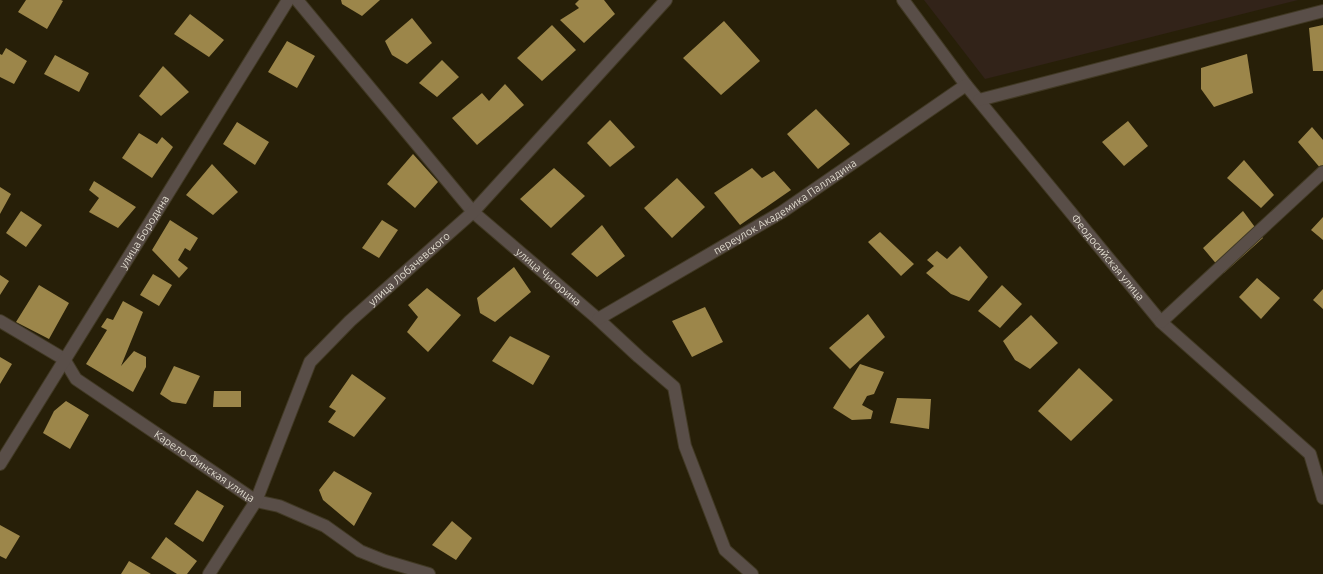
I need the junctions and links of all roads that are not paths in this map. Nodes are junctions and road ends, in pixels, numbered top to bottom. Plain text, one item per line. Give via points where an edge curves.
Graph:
1 (288, 0) edge
2 (296, 0) edge
3 (666, 0) edge
4 (903, 0) edge
5 (1323, 11) edge
6 (966, 85) junction
7 (979, 100) junction
8 (1323, 172) edge
9 (473, 212) junction
10 (598, 319) junction
11 (0, 321) edge
12 (1161, 322) junction
13 (64, 359) junction
14 (0, 464) edge
15 (1323, 498) edge
16 (256, 502) junction
17 (209, 574) edge
18 (430, 574) edge
19 (752, 574) edge

1 - 13 street, улица Бородина
2 - 9 street, улица Чигорина
3 - 9 street, улица Лобачевского
4 - 6 street, Феодосийская улица
5 - 7 street
6 - 7 street, Феодосийская улица
6 - 10 street, переулок Академика Палладина via 782,212
7 - 12 street, Феодосийская улица
8 - 12 street
9 - 10 street, улица Чигорина
9 - 16 street, улица Лобачевского via 350,321 310,362
10 - 19 street, улица Чигорина via 674,388 685,446 725,550
11 - 13 street, Карело-Финская улица
12 - 15 street, Феодосийская улица via 1310,454
13 - 14 street, улица Бородина
13 - 16 street, Карело-Финская улица via 76,379
16 - 17 street, улица Лобачевского
16 - 18 street, Карело-Финская улица via 279,506 325,526 360,551

